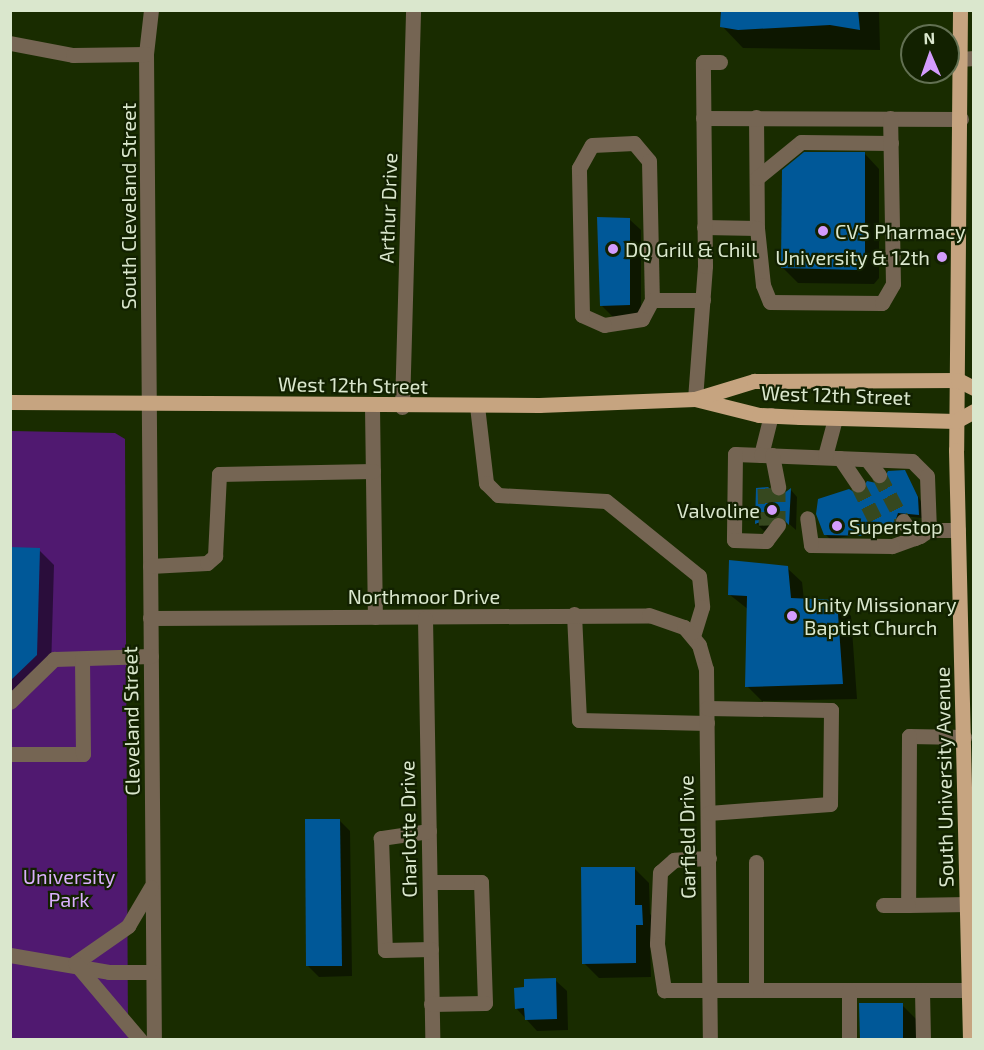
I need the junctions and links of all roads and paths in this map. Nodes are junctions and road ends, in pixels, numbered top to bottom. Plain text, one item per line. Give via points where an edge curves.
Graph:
1 (151, 10) edge
2 (413, 10) edge
3 (960, 10) edge
4 (10, 42) edge
5 (146, 54) junction
6 (967, 58) edge
7 (720, 62) dead end
8 (756, 117) junction
9 (703, 118) junction
10 (890, 118) junction
11 (961, 119) junction
12 (891, 143) junction
13 (757, 178) junction
14 (704, 226) junction
15 (757, 228) junction
16 (652, 300) junction
17 (703, 300) junction
18 (958, 380) junction
19 (974, 388) edge
20 (695, 399) junction
21 (10, 402) edge
22 (149, 402) junction
23 (477, 406) junction
24 (372, 407) junction
25 (402, 407) junction
26 (974, 411) edge
27 (771, 415) junction
28 (835, 417) junction
29 (956, 421) junction
30 (766, 455) junction
31 (832, 457) junction
32 (868, 460) junction
33 (373, 471) junction
34 (879, 475) tunnel mouth
35 (772, 483) tunnel mouth
36 (858, 485) tunnel mouth
37 (807, 518) dead end
38 (903, 521) tunnel mouth
39 (772, 529) dead end
40 (929, 530) junction
41 (958, 530) junction
42 (881, 531) tunnel mouth
43 (915, 538) junction
44 (892, 546) junction
45 (150, 566) junction
46 (574, 614) junction
47 (375, 617) junction
48 (150, 618) junction
49 (425, 618) junction
50 (693, 637) junction
51 (151, 656) junction
52 (82, 659) junction
53 (10, 702) edge
54 (707, 716) junction
55 (964, 737) junction
56 (10, 754) edge
57 (708, 813) junction
58 (429, 831) junction
59 (709, 858) junction
60 (756, 862) dead end
61 (155, 879) junction
62 (430, 882) junction
63 (968, 904) junction
64 (883, 905) dead end
65 (908, 905) junction
66 (431, 949) junction
67 (10, 954) edge
68 (75, 963) junction
69 (153, 972) junction
70 (756, 990) junction
71 (849, 990) junction
72 (970, 990) junction
73 (710, 991) junction
74 (922, 991) junction
75 (431, 1004) junction
76 (140, 1040) edge
77 (154, 1040) edge
78 (432, 1040) edge
79 (710, 1040) edge
80 (849, 1040) edge
81 (923, 1040) edge
82 (970, 1040) edge

1 - 5 street, South Cleveland Street
2 - 25 street, Arthur Drive
3 - 6 main road, South University Avenue
4 - 5 street via 73,55
5 - 22 street, South Cleveland Street
6 - 11 main road, South University Avenue
7 - 9 street via 703,62
8 - 9 street
8 - 10 street
8 - 13 street
9 - 14 street
10 - 11 street
10 - 12 street
11 - 18 main road, South University Avenue
12 - 13 street via 801,142
12 - 15 street via 893,284 882,303 770,302 763,285
13 - 15 street
14 - 15 street
14 - 17 street
16 - 16 street via 650,161 634,143 592,145 579,168 582,315 604,325 642,319
16 - 17 street
17 - 20 street
18 - 19 main road, West 12th Street
18 - 20 main road, West 12th Street via 754,381
18 - 29 main road, South University Avenue
20 - 23 main road, West 12th Street
20 - 27 main road, West 12th Street
21 - 22 main road, West 12th Street
22 - 24 main road, West 12th Street
22 - 45 street, Cleveland Street
23 - 25 main road, West 12th Street
23 - 50 street via 486,483 498,495 606,501 699,576 702,607
24 - 25 main road, West 12th Street
24 - 33 street
26 - 29 main road
27 - 28 main road, West 12th Street
27 - 30 street
28 - 29 main road, West 12th Street
28 - 31 street
29 - 41 main road, South University Avenue
30 - 31 street
30 - 35 street
30 - 39 street via 735,454 734,540
31 - 32 street
31 - 36 street
32 - 34 street
32 - 40 street via 912,461 927,476
33 - 45 street via 219,474 215,556 207,563
33 - 47 street
37 - 44 street via 811,545
38 - 43 street
40 - 41 street
40 - 43 street
41 - 55 main road, South University Avenue
42 - 44 street
43 - 44 street
45 - 48 street, Cleveland Street
46 - 49 street, Northmoor Drive
46 - 50 street, Northmoor Drive via 650,615 677,623
46 - 54 street via 579,720 670,723
47 - 48 street, Northmoor Drive
47 - 49 street, Northmoor Drive
48 - 51 street, Cleveland Street
49 - 58 street, Charlotte Drive
50 - 54 street, Garfield Drive via 705,659
51 - 52 street
51 - 61 street, Cleveland Street
52 - 53 street via 54,659
52 - 56 street via 83,754
54 - 57 street, Garfield Drive
54 - 57 street via 831,710 830,804
55 - 63 main road, South University Avenue
55 - 65 street via 909,736
57 - 59 street, Garfield Drive
58 - 62 street, Charlotte Drive
58 - 66 street via 381,838 385,950
59 - 73 street, Garfield Drive
59 - 73 street via 674,860 660,873 657,944 664,990
60 - 70 street
61 - 68 street via 128,926
61 - 69 street, Cleveland Street
62 - 66 street, Charlotte Drive
62 - 75 street via 481,882 485,1003
63 - 65 street
63 - 72 main road, South University Avenue
64 - 65 street
66 - 75 street, Charlotte Drive
67 - 68 street
68 - 69 street via 109,972
68 - 76 street
69 - 77 street, Cleveland Street
70 - 71 street
70 - 73 street
71 - 74 street
71 - 80 street
72 - 74 street
72 - 82 main road, South University Avenue
73 - 79 street, Garfield Drive
74 - 81 street
75 - 78 street, Charlotte Drive

